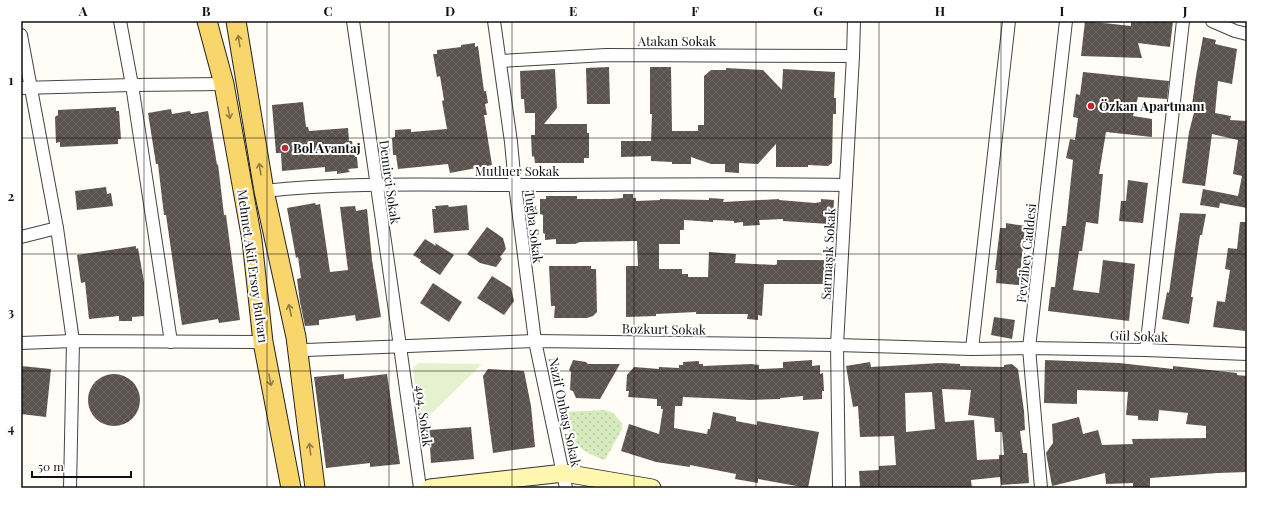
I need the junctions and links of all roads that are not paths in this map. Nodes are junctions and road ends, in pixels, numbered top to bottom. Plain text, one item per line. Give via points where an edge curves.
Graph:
1 (120, 21) edge
2 (207, 21) edge
3 (236, 21) edge
4 (353, 21) edge
5 (494, 21) edge
6 (854, 21) edge
7 (1009, 21) edge
8 (1066, 21) edge
9 (1183, 21) edge
10 (1212, 21) edge
11 (1247, 34) edge
12 (21, 35) edge
13 (853, 56) junction
14 (501, 61) junction
15 (224, 84) junction
16 (132, 85) junction
17 (26, 88) edge
18 (376, 184) junction
19 (515, 185) junction
20 (846, 185) junction
21 (264, 191) junction
22 (57, 228) junction
23 (21, 237) edge
24 (73, 341) junction
25 (535, 341) junction
26 (171, 342) junction
27 (263, 342) junction
28 (21, 344) edge
29 (838, 345) junction
30 (401, 347) junction
31 (298, 348) junction
32 (1029, 348) junction
33 (972, 349) junction
34 (1146, 350) junction
35 (1247, 354) edge
36 (565, 480) edge
37 (70, 488) edge
38 (292, 488) edge
39 (315, 488) edge
40 (420, 488) edge
41 (430, 488) edge
42 (652, 488) edge
43 (839, 488) edge
44 (1041, 488) edge

1 - 16 street
2 - 15 main road, Mehmet Akif Ersoy Bulvarı
21 -> 3 main road, Mehmet Akif Ersoy Bulvarı
4 - 18 street, Demirci Sokak
5 - 14 street, Tuğba Sokak
6 - 13 street, Sarmaşık Sokak
7 - 33 street
8 - 32 street, Fevzibey Caddesi
9 - 34 street
10 - 11 street
12 - 17 street
13 - 14 street, Atakan Sokak via 606,55
13 - 20 street, Sarmaşık Sokak
14 - 19 street, Tuğba Sokak
15 - 16 street
15 -> 27 main road, Mehmet Akif Ersoy Bulvarı via 252,240
16 - 17 street
16 - 26 street
17 - 22 street
18 - 19 street, Mutluer Sokak
18 - 21 street, Mutluer Sokak
18 - 30 street, Demirci Sokak
19 - 20 street, Mutluer Sokak
19 - 25 street, Tuğba Sokak
20 - 29 street, Sarmaşık Sokak
31 -> 21 main road, Mehmet Akif Ersoy Bulvarı
22 - 23 street
22 - 24 street
24 - 26 street
24 - 28 street
24 - 37 street
25 - 29 street, Bozkurt Sokak
25 - 30 street, Bozkurt Sokak
25 - 36 street, Nazif Onbaşı Sokak
26 - 27 street
27 -> 38 main road, Mehmet Akif Ersoy Bulvarı
29 - 33 street, Bozkurt Sokak
29 - 43 street, Sarmaşık Sokak
30 - 31 street, Bozkurt Sokak via 306,350
30 - 40 street, 404. Sokak
39 -> 31 main road, Mehmet Akif Ersoy Bulvarı
32 - 33 street, Bozkurt Sokak
32 - 34 street, Gül Sokak
32 - 44 street, Fevzibey Caddesi
34 - 35 street, Gül Sokak
36 - 41 main road
36 - 42 main road

